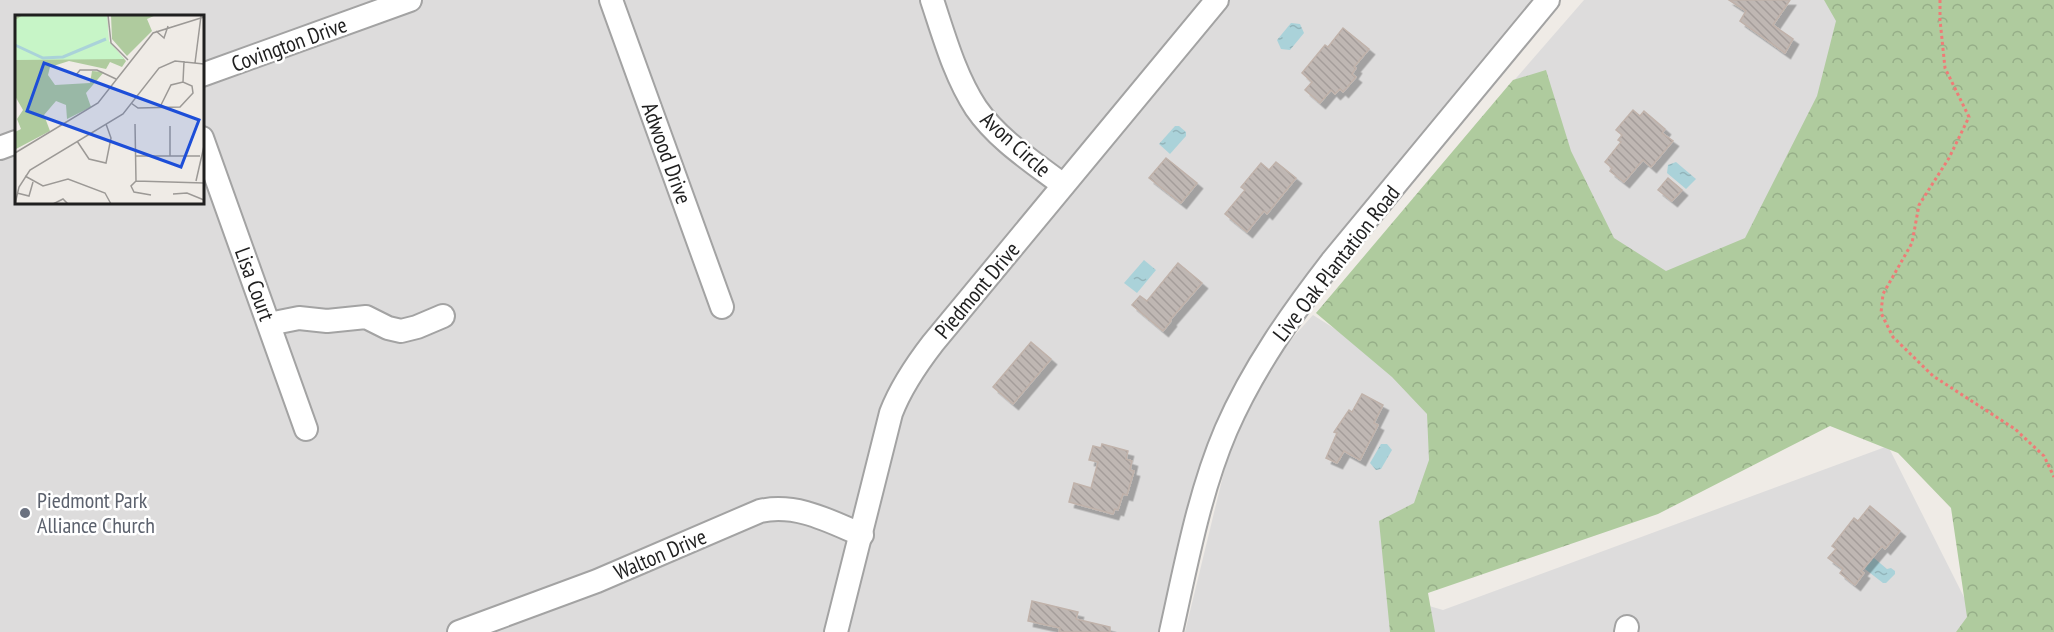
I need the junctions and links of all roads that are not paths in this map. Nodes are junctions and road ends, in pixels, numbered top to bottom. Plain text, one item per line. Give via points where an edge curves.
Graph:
1 (410, 0) edge
2 (611, 0) edge
3 (932, 0) edge
4 (1217, 0) edge
5 (1548, 0) edge
6 (204, 74) edge
7 (15, 142) edge
8 (204, 144) edge
9 (0, 148) edge
10 (1063, 185) junction
11 (722, 307) dead end
12 (443, 316) dead end
13 (269, 324) junction
14 (306, 429) dead end
15 (862, 535) junction
16 (503, 624) edge
17 (459, 632) edge
18 (836, 632) edge
19 (1171, 632) edge

1 - 6 street, Covington Drive
2 - 11 street, Adwood Drive
3 - 10 street, Avon Circle via 960,78 976,107 1012,146
4 - 10 street, Piedmont Drive
5 - 19 street, Live Oak Plantation Road via 1333,260 1272,346 1244,394 1211,471
7 - 9 street
8 - 13 street, Lisa Court
10 - 15 street, Piedmont Drive via 933,343 898,396
12 - 13 street via 401,330 366,317 327,321 299,318
13 - 14 street, Lisa Court
15 - 16 street, Walton Drive via 788,508 760,511
15 - 18 street, Piedmont Drive
16 - 17 street, Walton Drive

